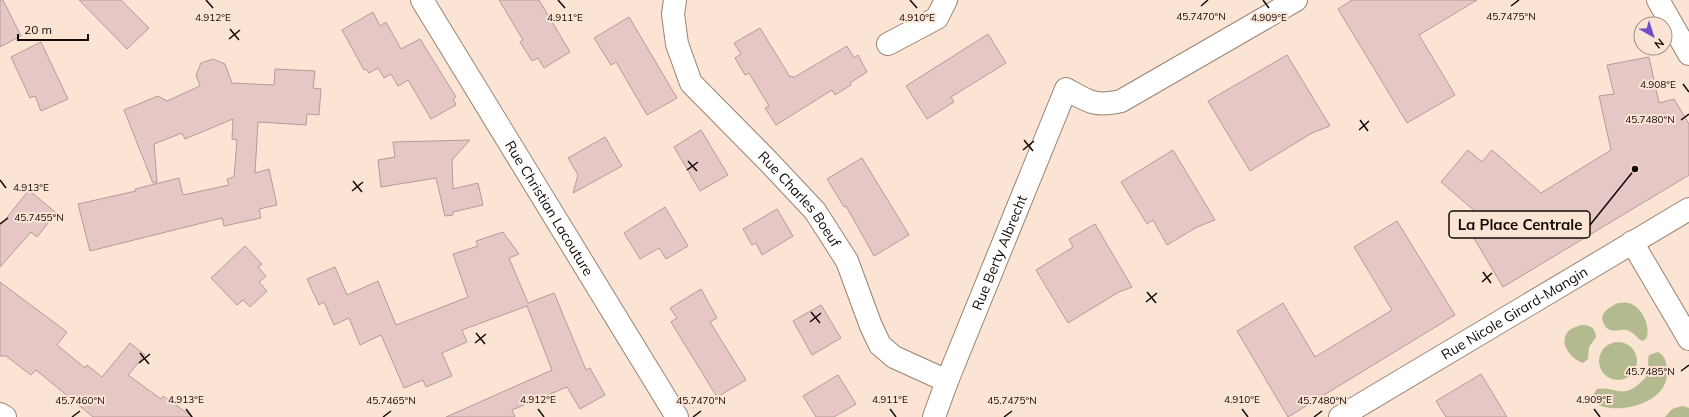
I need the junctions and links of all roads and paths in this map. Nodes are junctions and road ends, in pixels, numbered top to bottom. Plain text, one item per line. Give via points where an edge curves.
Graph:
1 (422, 0) edge
2 (675, 0) edge
3 (946, 0) edge
4 (1296, 0) edge
5 (1658, 0) edge
6 (888, 44) dead end
7 (1689, 54) edge
8 (1689, 209) edge
9 (1632, 242) junction
10 (1689, 339) edge
11 (947, 381) junction
12 (676, 417) edge
13 (934, 417) edge
14 (1340, 417) edge

1 - 12 street, Rue Christian Lacouture
2 - 11 street, Rue Charles Boeuf via 673,14 677,44 691,83 815,211 847,261 880,346 894,357
3 - 6 street via 937,18
4 - 11 street, Rue Berty Albrecht via 1122,102 1099,104 1066,89
5 - 7 street
8 - 9 street, Rue Nicole Girard-Mangin
9 - 10 street
9 - 14 street, Rue Nicole Girard-Mangin
11 - 13 street, Rue Berty Albrecht

